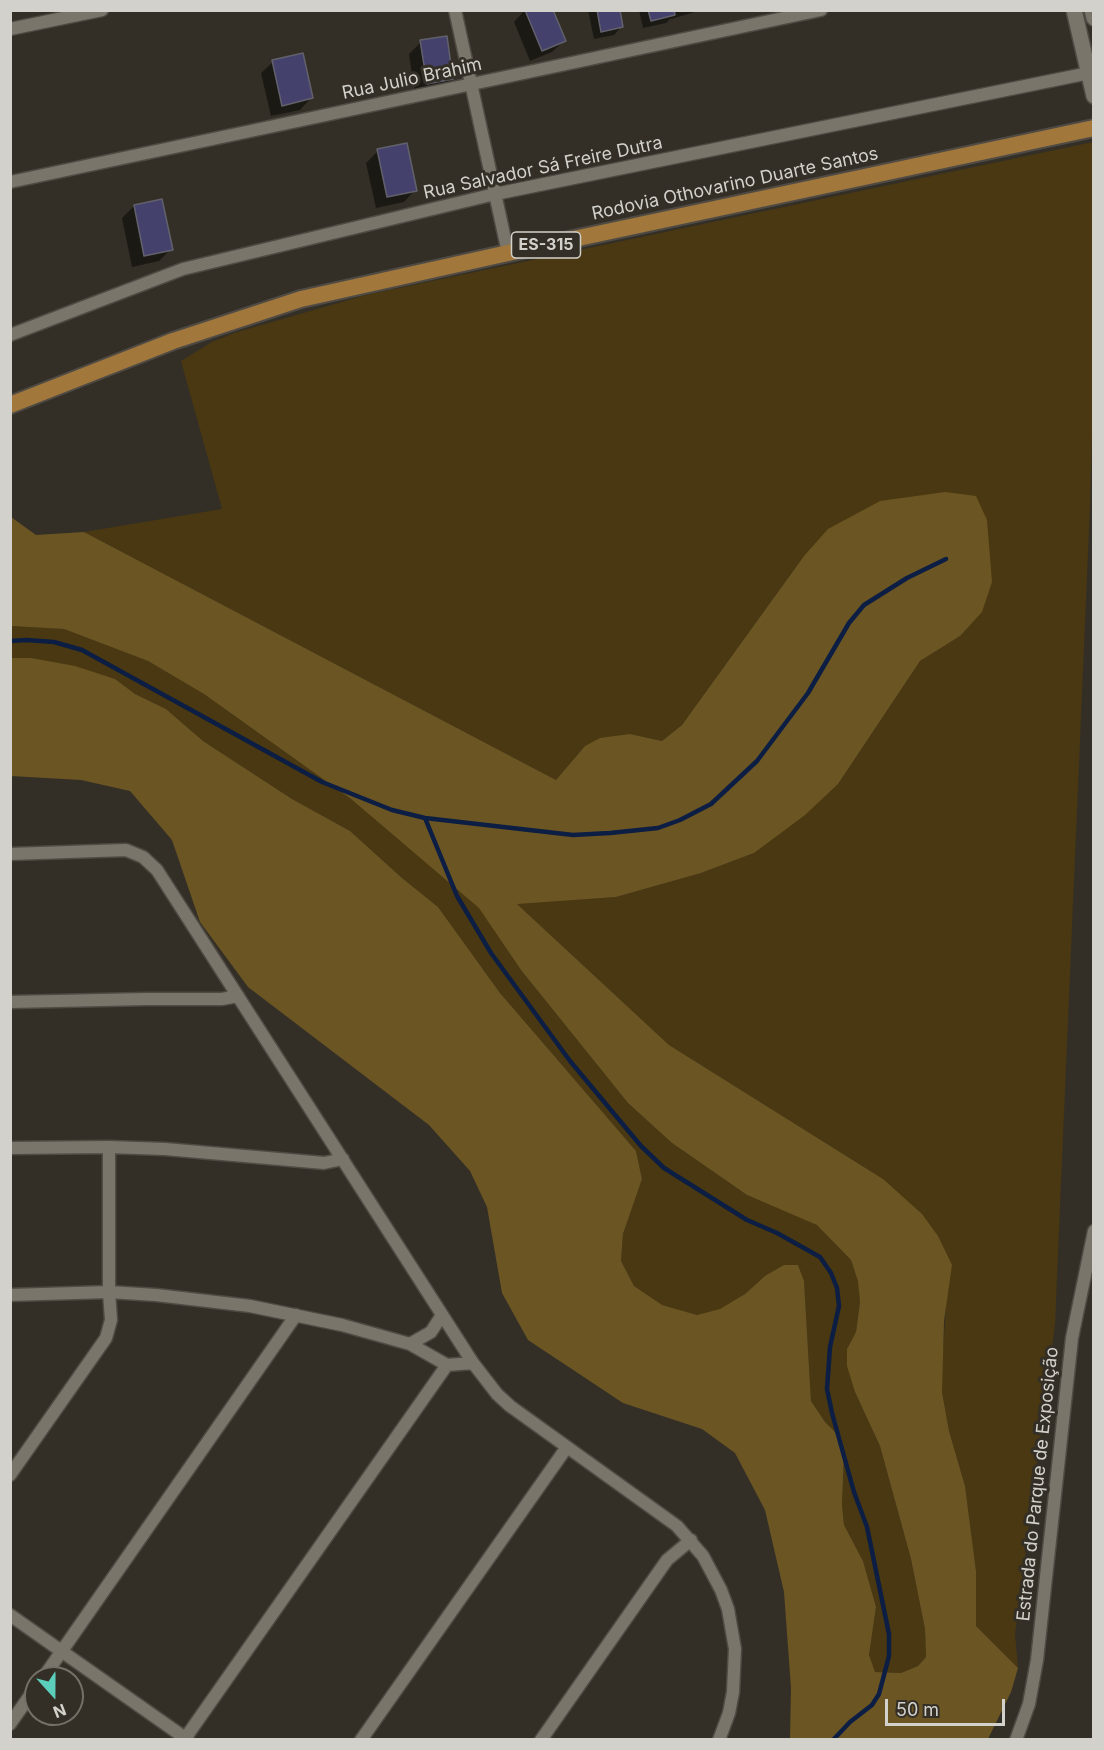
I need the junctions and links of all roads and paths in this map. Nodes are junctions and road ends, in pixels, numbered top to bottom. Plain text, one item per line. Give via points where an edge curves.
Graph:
1 (102, 10) edge
2 (455, 10) edge
3 (821, 10) edge
4 (1074, 10) edge
5 (1092, 10) edge
6 (1094, 18) edge
7 (10, 29) edge
8 (1091, 73) edge
9 (471, 86) junction
10 (1094, 96) edge
11 (1094, 128) edge
12 (10, 182) edge
13 (495, 194) junction
14 (508, 253) junction
15 (10, 335) edge
16 (10, 405) edge
17 (10, 854) edge
18 (238, 996) junction
19 (10, 1002) edge
20 (109, 1147) junction
21 (10, 1148) edge
22 (343, 1159) junction
23 (1094, 1231) edge
24 (109, 1292) junction
25 (10, 1294) edge
26 (296, 1315) junction
27 (442, 1315) junction
28 (410, 1344) junction
29 (473, 1363) junction
30 (447, 1365) junction
31 (567, 1447) junction
32 (10, 1475) edge
33 (690, 1540) junction
34 (10, 1615) edge
35 (62, 1651) junction
36 (51, 1666) edge
37 (24, 1705) edge
38 (10, 1724) edge
39 (186, 1739) edge
40 (361, 1740) edge
41 (541, 1740) edge
42 (718, 1740) edge
43 (1016, 1740) edge

1 - 7 street
2 - 9 street
3 - 9 street, Rua Julio Brahim
4 - 8 street
5 - 6 street
8 - 10 street
8 - 13 street, Rua Salvador Sá Freire Dutra
9 - 12 street, Rua Julio Brahim
9 - 13 street
11 - 14 main road, Rodovia Othovarino Duarte Santos / ES-315
13 - 14 street
13 - 15 street, Rua Salvador Sá Freire Dutra via 183,270
14 - 16 main road, Rodovia Othovarino Duarte Santos / ES-315 via 301,299 173,342
17 - 18 street via 126,850 143,857 157,870
18 - 19 street
18 - 22 street
20 - 21 street
20 - 22 street via 324,1163
20 - 24 street
22 - 27 street
23 - 43 street, Estrada do Parque de Exposição via 1072,1338 1037,1660 1029,1704
24 - 25 street
24 - 26 street via 203,1300
24 - 32 street via 111,1320 106,1338
26 - 28 street
26 - 35 street
27 - 28 street via 430,1332
27 - 29 street
28 - 30 street
29 - 30 street
29 - 31 street via 496,1394
30 - 39 street
31 - 33 street via 677,1526
31 - 40 street
33 - 41 street via 667,1560
33 - 42 street via 722,1590 733,1628 736,1671 729,1713
34 - 35 street
35 - 36 street
35 - 39 street
37 - 38 street

